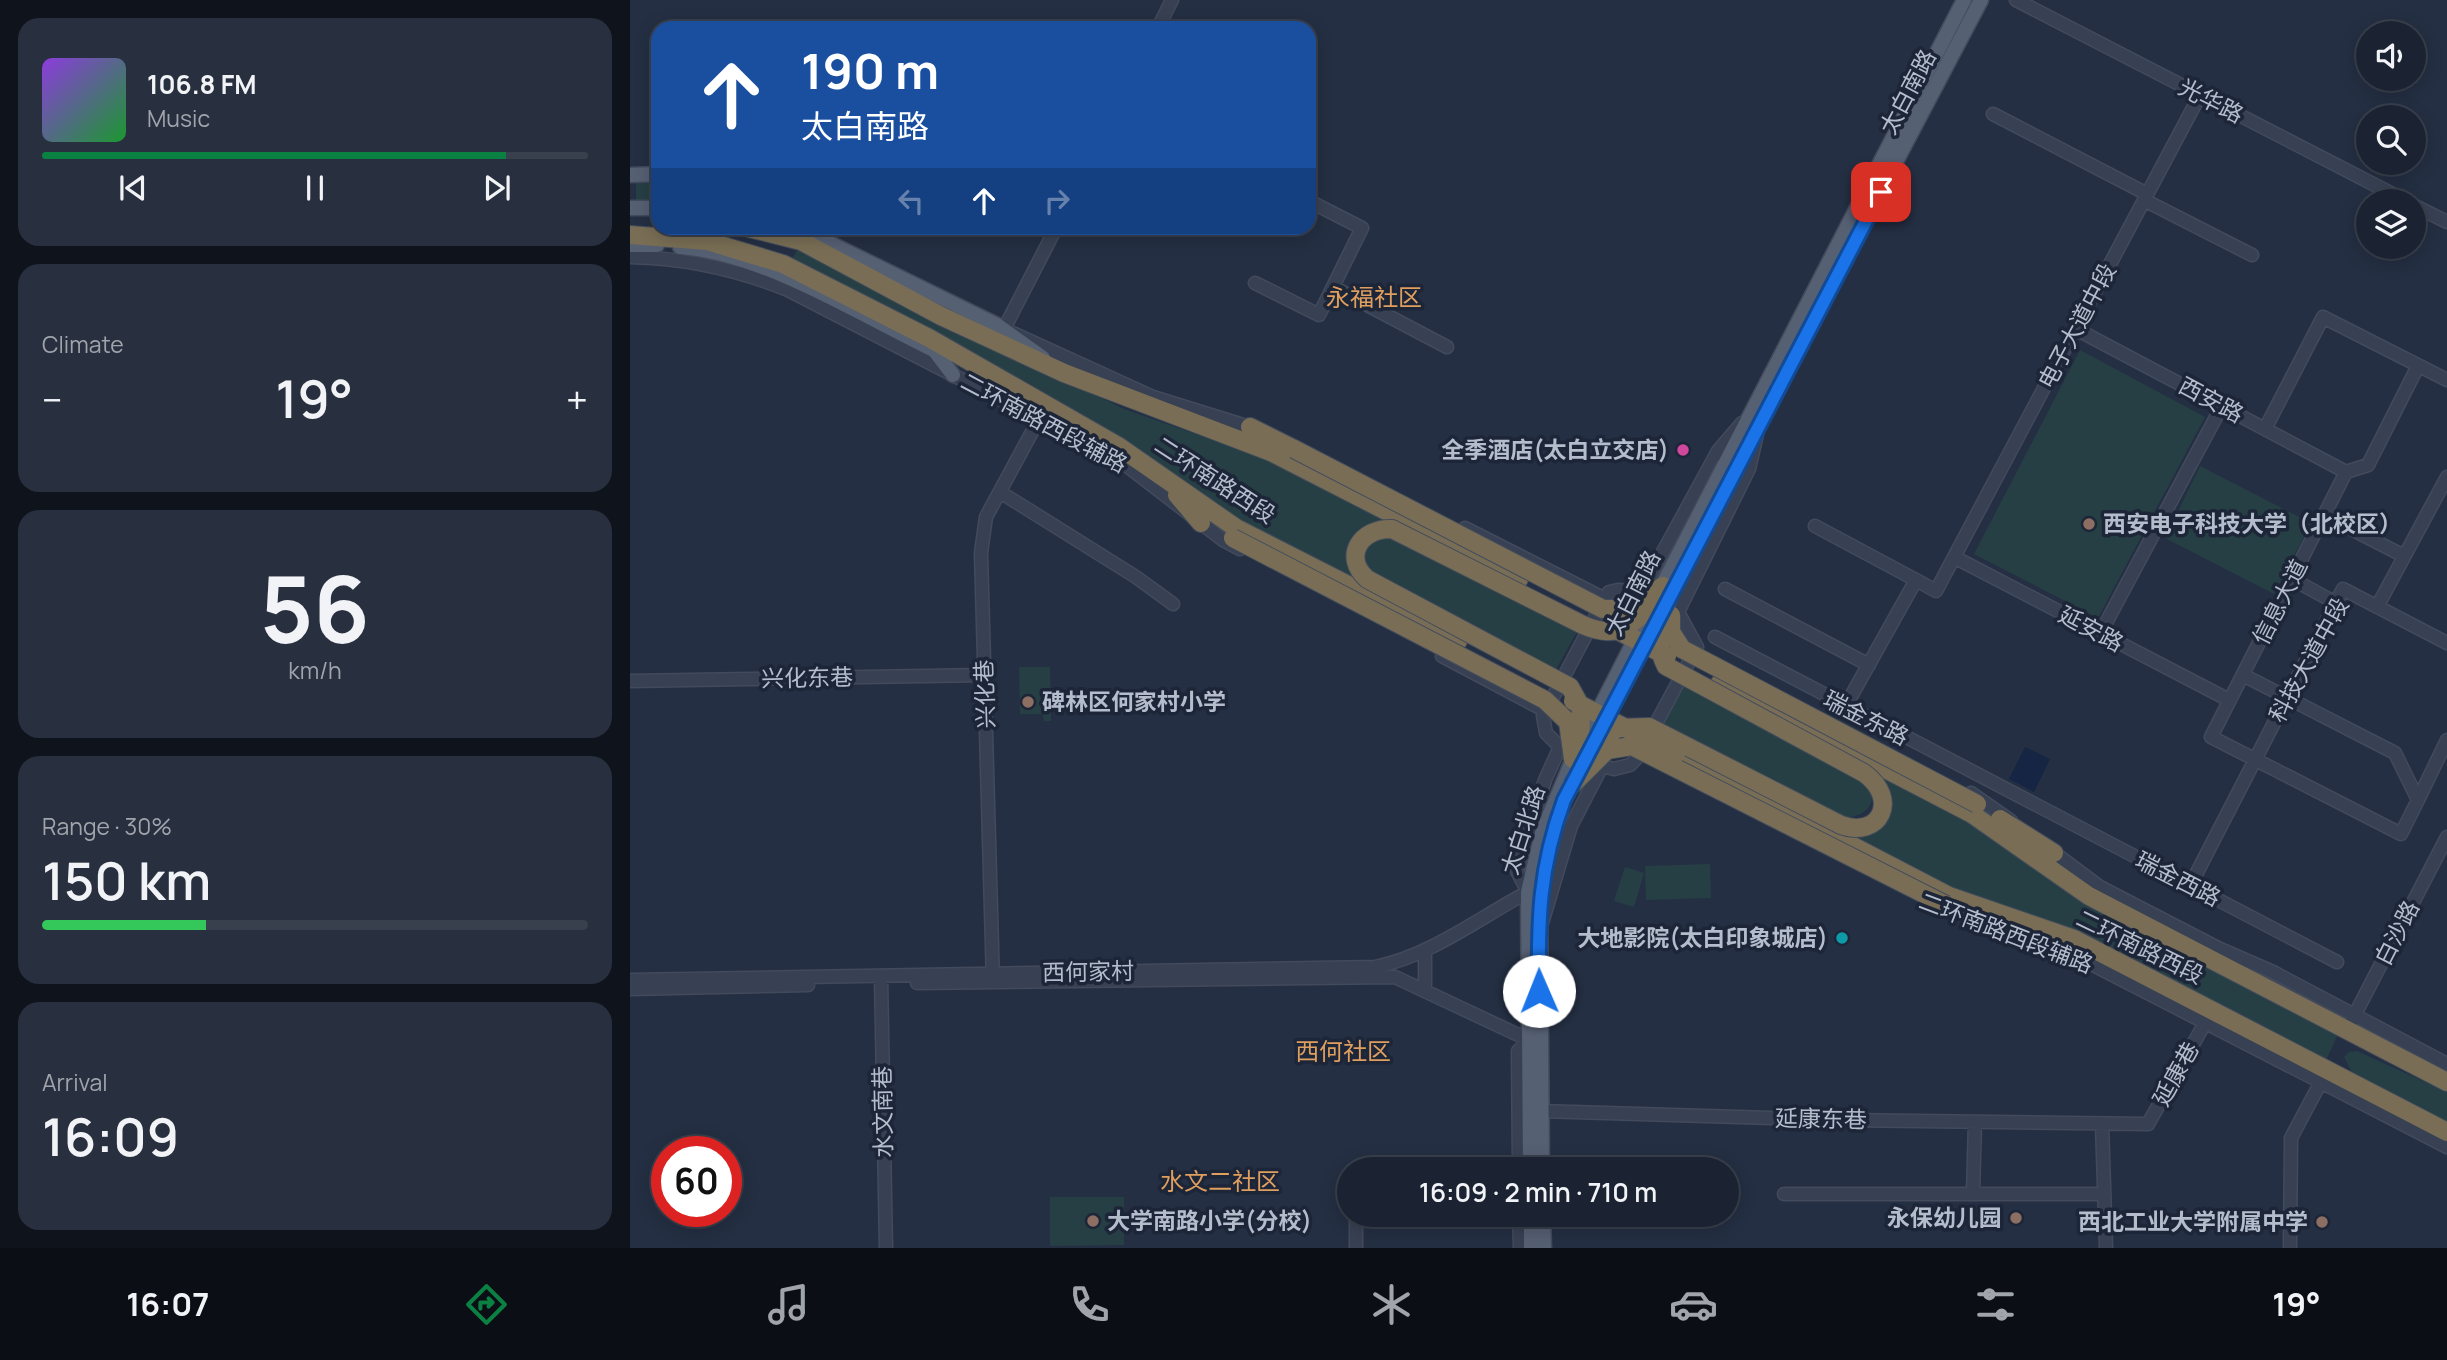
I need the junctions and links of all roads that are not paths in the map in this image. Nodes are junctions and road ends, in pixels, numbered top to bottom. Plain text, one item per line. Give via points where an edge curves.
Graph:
1 (1164, 0) edge
2 (1172, 0) edge
3 (1964, 0) edge
4 (1981, 0) edge
5 (2016, 0) edge
6 (1154, 21) edge
7 (1162, 21) edge
8 (2200, 95) junction
9 (1993, 114) dead end
10 (651, 174) edge
11 (630, 175) edge
12 (2383, 189) edge
13 (2146, 197) junction
14 (1316, 205) edge
15 (630, 208) edge
16 (651, 208) edge
17 (2426, 212) edge
18 (2447, 222) edge
19 (630, 223) edge
20 (651, 223) edge
21 (630, 235) edge
22 (777, 235) edge
23 (818, 235) edge
24 (1044, 235) edge
25 (1052, 235) edge
26 (630, 245) edge
27 (2252, 254) dead end
28 (630, 257) edge
29 (1255, 283) dead end
30 (1333, 287) junction
31 (1000, 327) junction
32 (2076, 329) junction
33 (931, 344) junction
34 (1447, 347) dead end
35 (2418, 366) junction
36 (1064, 373) junction
37 (953, 374) junction
38 (2447, 380) edge
39 (2222, 406) junction
40 (1039, 419) junction
41 (1753, 422) junction
42 (1250, 427) junction
43 (2265, 429) junction
44 (2346, 472) junction
45 (1161, 476) junction
46 (2447, 477) edge
47 (1000, 492) junction
48 (2324, 515) junction
49 (1201, 523) junction
50 (1815, 526) dead end
51 (1234, 533) junction
52 (1413, 538) junction
53 (1440, 538) junction
54 (1954, 556) junction
55 (2404, 556) junction
56 (1450, 557) junction
57 (2292, 579) junction
58 (1916, 580) junction
59 (1381, 588) junction
60 (1725, 589) dead end
61 (1662, 598) junction
62 (1605, 599) junction
63 (2336, 603) junction
64 (1173, 604) dead end
65 (2377, 607) junction
66 (1403, 612) junction
67 (1435, 615) junction
68 (2100, 634) junction
69 (1715, 637) dead end
70 (2447, 643) edge
71 (1697, 647) junction
72 (1869, 664) junction
73 (984, 675) junction
74 (2243, 675) junction
75 (630, 681) edge
76 (2287, 699) junction
77 (2229, 700) junction
78 (1846, 707) junction
79 (1544, 710) junction
80 (2447, 740) edge
81 (1842, 747) junction
82 (1818, 748) junction
83 (1577, 754) junction
84 (1639, 757) junction
85 (2255, 759) junction
86 (1602, 766) junction
87 (1853, 767) junction
88 (1571, 786) junction
89 (1784, 796) junction
90 (2018, 796) joint
91 (2418, 800) junction
92 (1975, 809) junction
93 (1806, 820) junction
94 (1831, 821) junction
95 (2447, 837) edge
96 (2049, 858) junction
97 (2189, 886) junction
98 (1528, 892) junction
99 (1948, 901) junction
100 (2007, 933) junction
101 (1539, 934) junction
102 (1425, 950) junction
103 (2337, 961) dead end
104 (993, 978) junction
105 (630, 980) edge
106 (881, 980) junction
107 (1424, 988) junction
108 (630, 989) edge
109 (2351, 1022) junction
110 (2205, 1023) junction
111 (1529, 1040) junction
112 (2447, 1064) edge
113 (2324, 1076) junction
114 (2447, 1082) edge
115 (1540, 1111) junction
116 (1975, 1122) junction
117 (2102, 1124) junction
118 (2447, 1132) edge
119 (2447, 1147) edge
120 (1519, 1157) edge
121 (1530, 1157) edge
122 (1542, 1157) edge
123 (1784, 1194) dead end
124 (1973, 1194) junction
125 (2104, 1194) junction
126 (1356, 1227) edge
127 (1519, 1227) edge
128 (1531, 1227) edge
129 (1543, 1227) edge
130 (886, 1248) edge
131 (1356, 1248) edge
132 (1520, 1248) edge
133 (1531, 1248) edge
134 (1544, 1248) edge
135 (2106, 1248) edge
136 (2290, 1248) edge

1 - 6 street
2 - 7 street
3 - 41 main road, 太白南路
4 - 41 main road, 太白南路
5 - 8 street, 光华路
8 - 12 street, 光华路
8 - 13 street, 电子大道中段
9 - 13 street
10 - 11 main road
13 - 27 street
13 - 32 street, 电子大道中段
14 - 30 street via 1362,228
15 - 16 main road
17 - 18 street
19 - 20 highway
21 - 33 highway, 二环南路西段 via 696,239 759,255
22 - 36 highway via 801,241 941,316
23 - 31 main road
24 - 31 street
25 - 31 street
26 - 33 main road, 二环南路西段 via 691,247 743,261
28 - 37 street, 二环南路西段辅路 via 704,263 752,275
29 - 30 street via 1319,315
30 - 34 street
31 - 36 main road
31 - 42 street via 1153,397
32 - 39 street, 西安路
32 - 54 street, 电子大道中段
33 - 37 main road
33 - 45 highway, 二环南路西段 via 1118,446
35 - 38 street
35 - 43 street via 2323,317
35 - 44 street via 2368,465
36 - 53 highway via 1271,452
37 - 40 street, 二环南路西段辅路
39 - 43 street, 西安路
39 - 68 street
40 - 47 street, 兴化巷
40 - 49 street, 二环南路西段辅路 via 1122,462
41 - 61 main road, 太白南路, bridge
41 - 61 street via 1718,451
41 - 61 street via 1749,469
42 - 61 highway, bridge via 1603,609 1633,610
42 - 62 street via 1296,442
43 - 44 street, 西安路
44 - 48 street, 信息大道
45 - 49 highway
45 - 51 highway
46 - 55 street
47 - 64 street
47 - 73 street, 兴化巷 via 986,517 981,553
48 - 55 street
48 - 57 street, 信息大道
49 - 79 street, 二环南路西段辅路 via 1223,540
50 - 58 street
51 - 66 highway, 二环南路西段
51 - 83 highway, bridge via 1545,700 1568,722
52 - 53 highway
52 - 56 highway, bridge
52 - 59 highway, bridge via 1382,528 1366,534 1358,545 1359,572
53 - 56 highway
53 - 81 highway, bridge
54 - 58 street, 电子大道中段 via 1936,591
54 - 68 street, 延安路
55 - 65 street
56 - 61 highway, bridge via 1595,631 1621,629
57 - 63 street
57 - 74 street, 信息大道
58 - 72 street
59 - 66 highway
59 - 67 highway, bridge
60 - 72 street
61 - 62 street via 1618,590
61 - 71 street
61 - 82 highway, bridge via 1659,654 1666,666
61 - 83 main road, 太白南路, bridge
61 - 92 highway, bridge via 1682,649
62 - 79 street
63 - 65 street, 科技大道中段 via 2343,589
63 - 76 street, 科技大道中段
65 - 70 street
66 - 67 highway
66 - 93 highway, 二环南路西段, bridge
67 - 83 highway, bridge via 1570,687 1581,707
68 - 77 street, 延安路
69 - 78 street, 瑞金东路
71 - 84 street
71 - 96 street via 1980,797
72 - 78 street
73 - 75 street, 兴化东巷
73 - 104 street, 兴化巷
74 - 76 street
74 - 77 street, 信息大道
76 - 85 street, 科技大道中段
76 - 91 street via 2395,753
77 - 85 street, 信息大道 via 2211,737
78 - 90 street, 瑞金东路
79 - 83 street via 1546,733
80 - 91 street
81 - 82 highway
81 - 87 highway
81 - 92 highway
82 - 87 highway, bridge
83 - 86 street
83 - 88 main road, 太白北路
83 - 89 highway, bridge via 1617,728 1649,727
83 - 98 main road, 太白北路 via 1542,833
84 - 86 street via 1614,769
84 - 100 street, 二环南路西段辅路 via 1945,914
85 - 91 street via 2401,834
85 - 97 street, 科技大道中段
86 - 101 street via 1571,826
87 - 94 highway, bridge via 1880,785 1881,813 1870,825 1851,829
88 - 99 highway, bridge via 1607,750 1632,746
88 - 101 main road, 太白北路 via 1546,858
89 - 93 highway
89 - 94 highway, bridge
90 - 97 street, 瑞金西路
92 - 96 highway, 二环南路西段
93 - 94 highway
93 - 99 highway
95 - 109 street, 白沙路
96 - 109 highway, 二环南路西段 via 2089,896
97 - 103 street, 瑞金西路
98 - 102 street, 西何家村
98 - 111 main road, 太白北路
99 - 100 highway
99 - 113 highway, 二环南路西段 via 2074,939
100 - 110 street, 二环南路西段辅路 via 2068,952
101 - 115 main road, 太白北路
102 - 104 street, 西何家村 via 1375,967
102 - 107 street
104 - 106 street, 西何家村
104 - 107 street, 西何家村 via 1371,976 1395,977
105 - 106 street, 西何家村
106 - 108 street, 西何家村
106 - 130 street, 水文南巷
107 - 111 street, 西何家村
109 - 112 street
109 - 114 highway, 二环南路西段
110 - 113 street, 二环南路西段辅路
110 - 117 street, 延康巷 via 2148,1124
111 - 120 street via 1518,1051
111 - 121 main road, 太白北路
113 - 118 highway, 二环南路西段
113 - 119 street, 二环南路西段辅路
113 - 136 street via 2291,1138
115 - 116 street, 延康东巷
115 - 122 main road, 太白北路
116 - 117 street, 延康东巷
116 - 124 street
117 - 125 street
123 - 124 street
124 - 125 street
125 - 135 street
126 - 131 street
127 - 132 street
128 - 133 main road
129 - 134 main road

